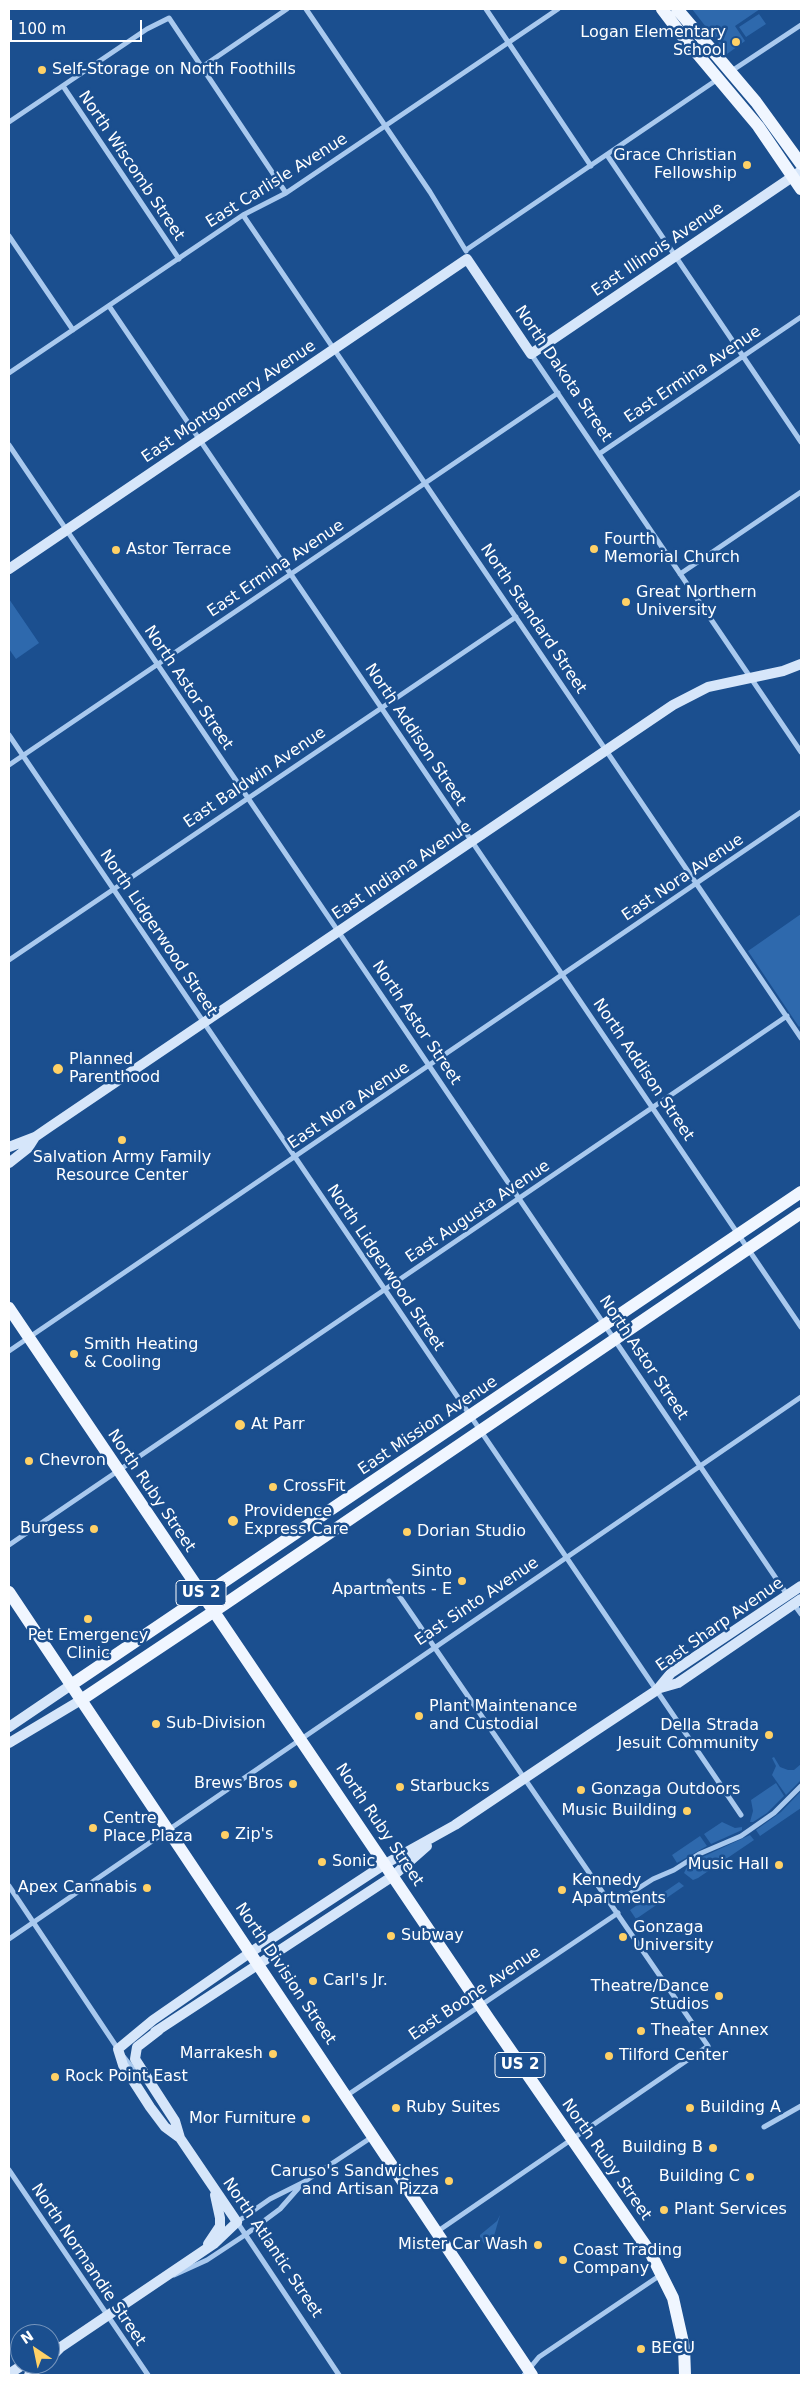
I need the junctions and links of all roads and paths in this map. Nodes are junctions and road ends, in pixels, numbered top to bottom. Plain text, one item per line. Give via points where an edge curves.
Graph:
1 (287, 9) edge
2 (306, 9) edge
3 (486, 9) edge
4 (558, 9) edge
5 (662, 9) edge
6 (677, 9) edge
7 (801, 24) edge
8 (508, 42) junction
9 (202, 67) junction
10 (731, 71) junction
11 (719, 79) junction
12 (63, 86) junction
13 (9, 122) edge
14 (385, 126) junction
15 (607, 155) junction
16 (801, 164) edge
17 (591, 166) junction
18 (797, 174) edge
19 (801, 189) edge
20 (286, 193) junction
21 (243, 215) junction
22 (9, 236) edge
23 (467, 254) junction
24 (675, 256) junction
25 (179, 259) junction
26 (109, 306) junction
27 (801, 317) edge
28 (73, 330) junction
29 (333, 350) junction
30 (531, 354) junction
31 (743, 356) junction
32 (9, 374) edge
33 (558, 393) junction
34 (200, 440) junction
35 (801, 442) edge
36 (9, 445) edge
37 (599, 454) junction
38 (424, 484) junction
39 (801, 492) edge
40 (67, 530) junction
41 (9, 569) edge
42 (291, 574) junction
43 (680, 574) junction
44 (516, 617) junction
45 (801, 664) edge
46 (156, 665) junction
47 (750, 678) junction
48 (382, 708) junction
49 (9, 735) edge
50 (607, 750) junction
51 (801, 752) edge
52 (23, 756) junction
53 (9, 765) edge
54 (248, 798) junction
55 (801, 812) edge
56 (473, 842) junction
57 (696, 884) junction
58 (113, 889) junction
59 (339, 932) junction
60 (9, 960) edge
61 (563, 975) junction
62 (787, 1016) junction
63 (204, 1023) junction
64 (801, 1038) edge
65 (430, 1066) junction
66 (653, 1108) junction
67 (35, 1137) junction
68 (9, 1147) edge
69 (295, 1158) junction
70 (9, 1163) edge
71 (801, 1192) edge
72 (520, 1199) junction
73 (801, 1213) edge
74 (739, 1234) junction
75 (748, 1249) junction
76 (385, 1290) junction
77 (9, 1308) edge
78 (605, 1325) junction
79 (801, 1327) edge
80 (28, 1338) junction
81 (615, 1341) junction
82 (9, 1351) edge
83 (801, 1397) edge
84 (471, 1417) junction
85 (480, 1430) junction
86 (700, 1465) junction
87 (118, 1472) junction
88 (9, 1545) edge
89 (566, 1556) junction
90 (389, 1581) dead end
91 (801, 1586) edge
92 (9, 1592) edge
93 (204, 1597) junction
94 (794, 1599) edge
95 (213, 1612) junction
96 (801, 1614) edge
97 (435, 1647) junction
98 (71, 1685) junction
99 (656, 1690) junction
100 (81, 1700) junction
101 (9, 1727) edge
102 (301, 1739) junction
103 (9, 1743) edge
104 (525, 1778) junction
105 (801, 1786) edge
106 (741, 1814) dead end
107 (169, 1831) junction
108 (435, 1838) junction
109 (385, 1864) junction
110 (393, 1876) junction
111 (9, 1886) edge
112 (620, 1900) dead end
113 (618, 1913) junction
114 (33, 1923) junction
115 (9, 1939) edge
116 (251, 1952) junction
117 (259, 1965) junction
118 (479, 2006) junction
119 (159, 2030) junction
120 (118, 2048) junction
121 (149, 2082) junction
122 (346, 2096) junction
123 (801, 2106) edge
124 (764, 2127) dead end
125 (373, 2136) junction
126 (180, 2138) junction
127 (571, 2140) junction
128 (9, 2170) edge
129 (304, 2182) junction
130 (212, 2185) junction
131 (237, 2222) junction
132 (437, 2232) junction
133 (245, 2235) junction
134 (201, 2252) junction
135 (662, 2274) junction
136 (156, 2282) junction
137 (107, 2316) junction
138 (61, 2347) edge
139 (528, 2373) edge
140 (148, 2375) edge
141 (339, 2375) edge
142 (685, 2375) edge

1 - 9 street
2 - 14 street, North Dakota Street
3 - 8 street
4 - 8 street, East Carlisle Avenue
5 - 11 main road
6 - 10 main road
7 - 10 street, East Montgomery Avenue
8 - 14 street, East Carlisle Avenue
8 - 17 street
9 - 12 street via 169,18 147,29
9 - 20 street
10 - 11 street, East Montgomery Avenue
10 - 16 main road
11 - 15 street, East Montgomery Avenue
11 - 18 main road
12 - 13 street
12 - 25 street, North Wiscomb Street
14 - 20 street, East Carlisle Avenue
14 - 23 street, North Dakota Street
15 - 17 street, East Montgomery Avenue
15 - 24 street
17 - 23 street, East Montgomery Avenue
18 - 19 main road
18 - 24 street, East Illinois Avenue
20 - 21 street, East Carlisle Avenue
21 - 25 street, East Carlisle Avenue
21 - 29 street, North Standard Street
22 - 28 street
23 - 29 street, East Montgomery Avenue
23 - 30 street, North Dakota Street
24 - 30 street, East Illinois Avenue
24 - 31 street
25 - 26 street, East Carlisle Avenue
26 - 28 street, East Carlisle Avenue
26 - 34 street, North Addison Street
27 - 31 street, East Ermina Avenue
28 - 32 street, East Carlisle Avenue
29 - 34 street, East Montgomery Avenue
29 - 38 street, North Standard Street
30 - 33 street, North Dakota Street
31 - 35 street
31 - 37 street, East Ermina Avenue
33 - 37 street, North Dakota Street
33 - 38 street, East Ermina Avenue
34 - 40 street, East Montgomery Avenue
34 - 42 street, North Addison Street
36 - 40 street, North Astor Street
37 - 43 street, North Dakota Street
38 - 42 street, East Ermina Avenue
38 - 44 street, North Standard Street
39 - 43 street
40 - 41 street, East Montgomery Avenue
40 - 46 street, North Astor Street
42 - 46 street, East Ermina Avenue
42 - 48 street, North Addison Street
43 - 47 street, North Dakota Street
44 - 48 street, East Baldwin Avenue
44 - 50 street, North Standard Street
45 - 47 street, East Indiana Avenue
46 - 52 street, East Ermina Avenue
46 - 54 street, North Astor Street
47 - 50 street, East Indiana Avenue via 708,687
47 - 51 street, North Dakota Street
48 - 54 street, East Baldwin Avenue
48 - 56 street, North Addison Street
49 - 52 street, North Lidgerwood Street
50 - 56 street, East Indiana Avenue
50 - 57 street, North Standard Street
52 - 53 street, East Ermina Avenue
52 - 58 street, North Lidgerwood Street
54 - 58 street, East Baldwin Avenue
54 - 59 street, North Astor Street
55 - 57 street, East Nora Avenue
56 - 59 street, East Indiana Avenue
56 - 61 street, North Addison Street
57 - 61 street, East Nora Avenue
57 - 62 street, North Standard Street
58 - 60 street, East Baldwin Avenue
58 - 63 street, North Lidgerwood Street
59 - 63 street, East Indiana Avenue
59 - 65 street, North Astor Street
61 - 65 street, East Nora Avenue
61 - 66 street, North Addison Street
62 - 64 street, North Standard Street
62 - 66 street, East Augusta Avenue
63 - 67 street, East Indiana Avenue
63 - 69 street, North Lidgerwood Street
65 - 69 street, East Nora Avenue
65 - 72 street, North Astor Street
66 - 72 street, East Augusta Avenue
66 - 74 street, North Addison Street
67 - 68 street, East Indiana Avenue
67 - 70 street, East Indiana Avenue via 28,1148
69 - 76 street, North Lidgerwood Street
69 - 80 street, East Nora Avenue
71 - 74 main road, East Mission Avenue
72 - 76 street, East Augusta Avenue
72 - 78 street, North Astor Street
73 - 75 main road, East Mission Avenue
74 - 75 street, North Addison Street
74 - 78 main road, East Mission Avenue
75 - 79 street, North Addison Street
75 - 81 main road, East Mission Avenue
76 - 84 street, North Lidgerwood Street
76 - 87 street, East Augusta Avenue
77 - 80 main road, North Ruby Street / US 2
78 - 81 street, North Astor Street
78 - 84 main road, East Mission Avenue
80 - 82 street, East Nora Avenue
80 - 87 main road, North Ruby Street / US 2
81 - 85 main road, East Mission Avenue
81 - 86 street, North Astor Street
83 - 86 street, East Sinto Avenue
84 - 85 street, North Lidgerwood Street
84 - 93 main road, East Mission Avenue
85 - 89 street, North Lidgerwood Street
85 - 95 main road, East Mission Avenue
86 - 89 street, East Sinto Avenue
86 - 94 street, North Astor Street
87 - 88 street, East Augusta Avenue
87 - 93 main road, North Ruby Street / US 2
89 - 97 street, East Sinto Avenue
89 - 99 street, North Lidgerwood Street
90 - 97 street
91 - 94 street, East Sharp Avenue
92 - 98 main road, North Division Street
93 - 95 main road, North Ruby Street / US 2
93 - 98 main road, East Mission Avenue
94 - 96 street, North Astor Street
94 - 99 street, East Sharp Avenue via 671,1673
95 - 100 main road, East Mission Avenue
95 - 102 main road, North Ruby Street / US 2
97 - 102 street, East Sinto Avenue
97 - 104 street
98 - 100 main road, North Division Street
98 - 101 street
99 - 104 street, East Sharp Avenue
99 - 106 street, North Lidgerwood Street
100 - 103 street
100 - 107 main road, North Division Street
102 - 107 street, East Sinto Avenue
102 - 109 main road, North Ruby Street / US 2
104 - 108 street, East Sharp Avenue
104 - 113 street
105 - 112 street via 774,1812 741,1836 699,1854
107 - 114 street, East Sinto Avenue
107 - 116 main road, North Division Street
108 - 109 street, East Sharp Avenue
108 - 110 street, East Sharp Avenue
109 - 110 main road, North Ruby Street / US 2
109 - 116 street, East Sharp Avenue
110 - 117 street, East Sharp Avenue
110 - 118 main road, North Ruby Street / US 2
111 - 114 street, North Atlantic Street
113 - 118 street, East Boone Avenue
113 - 127 street via 708,2046
114 - 115 street, East Sinto Avenue
114 - 120 street, North Atlantic Street
116 - 117 main road, North Division Street
116 - 120 street, East Sharp Avenue
117 - 119 street, East Sharp Avenue
117 - 122 main road, North Division Street
118 - 122 street, East Boone Avenue
118 - 127 main road, North Ruby Street / US 2
119 - 120 street, East Sharp Avenue
119 - 121 street via 135,2052 138,2065
120 - 121 street, North Atlantic Street via 134,2070
120 - 126 street, North Atlantic Street via 123,2065 150,2107 165,2127
121 - 126 street, North Atlantic Street via 175,2121
122 - 125 main road, North Division Street
123 - 124 street
125 - 129 street
125 - 132 main road, North Division Street
126 - 130 street, North Atlantic Street
127 - 132 street
127 - 135 main road, North Ruby Street / US 2
128 - 137 street, North Normandie Street
129 - 131 street via 270,2199
129 - 133 street via 280,2209
130 - 131 street, North Atlantic Street
130 - 134 street via 220,2226
131 - 133 street, North Atlantic Street
131 - 134 street
132 - 139 main road, North Division Street
133 - 136 street via 192,2268
133 - 141 street, North Atlantic Street
134 - 136 street
135 - 139 street via 539,2357
135 - 142 main road, North Ruby Street / US 2 via 680,2324
136 - 137 street
137 - 138 street
137 - 140 street, North Normandie Street

